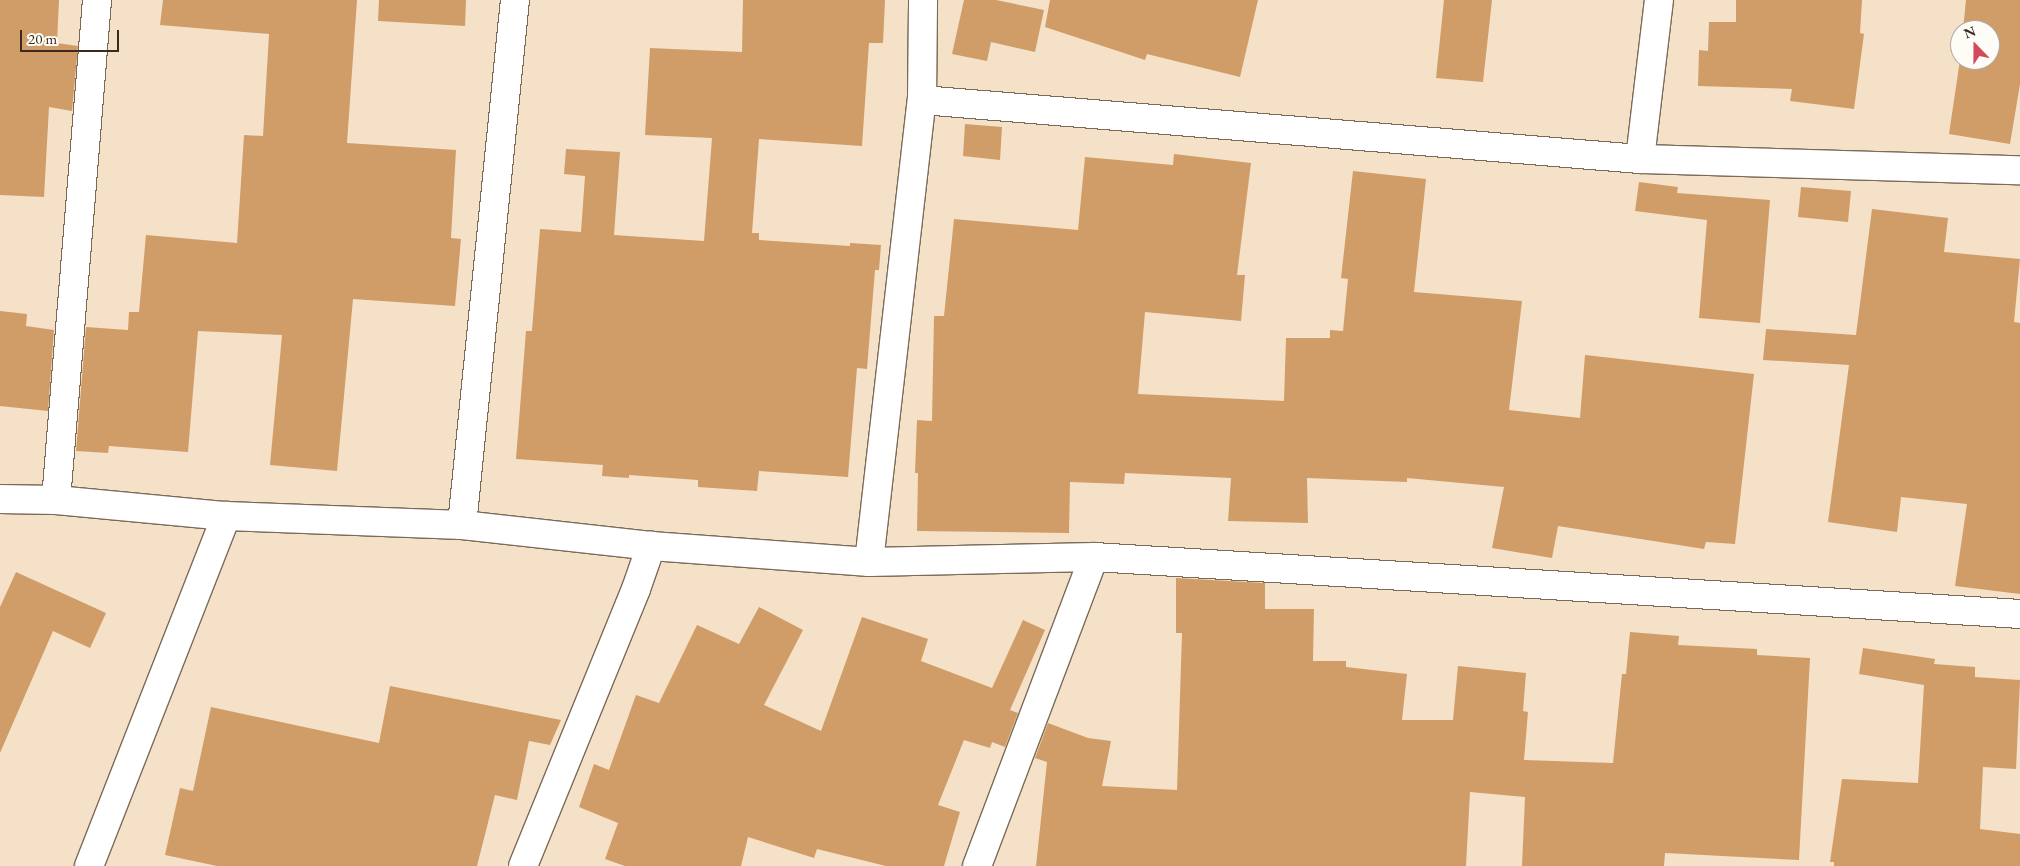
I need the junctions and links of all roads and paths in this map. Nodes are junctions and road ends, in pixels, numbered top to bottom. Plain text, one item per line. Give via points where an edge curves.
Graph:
1 (97, 0) edge
2 (515, 0) edge
3 (923, 0) edge
4 (1658, 0) edge
5 (922, 100) junction
6 (1640, 158) junction
7 (2020, 170) edge
8 (0, 500) edge
9 (56, 500) junction
10 (226, 516) junction
11 (462, 525) junction
12 (651, 546) junction
13 (1094, 557) junction
14 (869, 562) junction
15 (2020, 614) edge
16 (89, 866) edge
17 (523, 866) edge
18 (977, 866) edge

1 - 9 street
2 - 11 street
3 - 5 street
4 - 6 street
5 - 6 street
5 - 14 street
6 - 7 street
8 - 9 street
9 - 10 street
10 - 11 street
10 - 16 street
11 - 12 street
12 - 14 street
12 - 17 street
13 - 14 street
13 - 15 street
13 - 18 street

